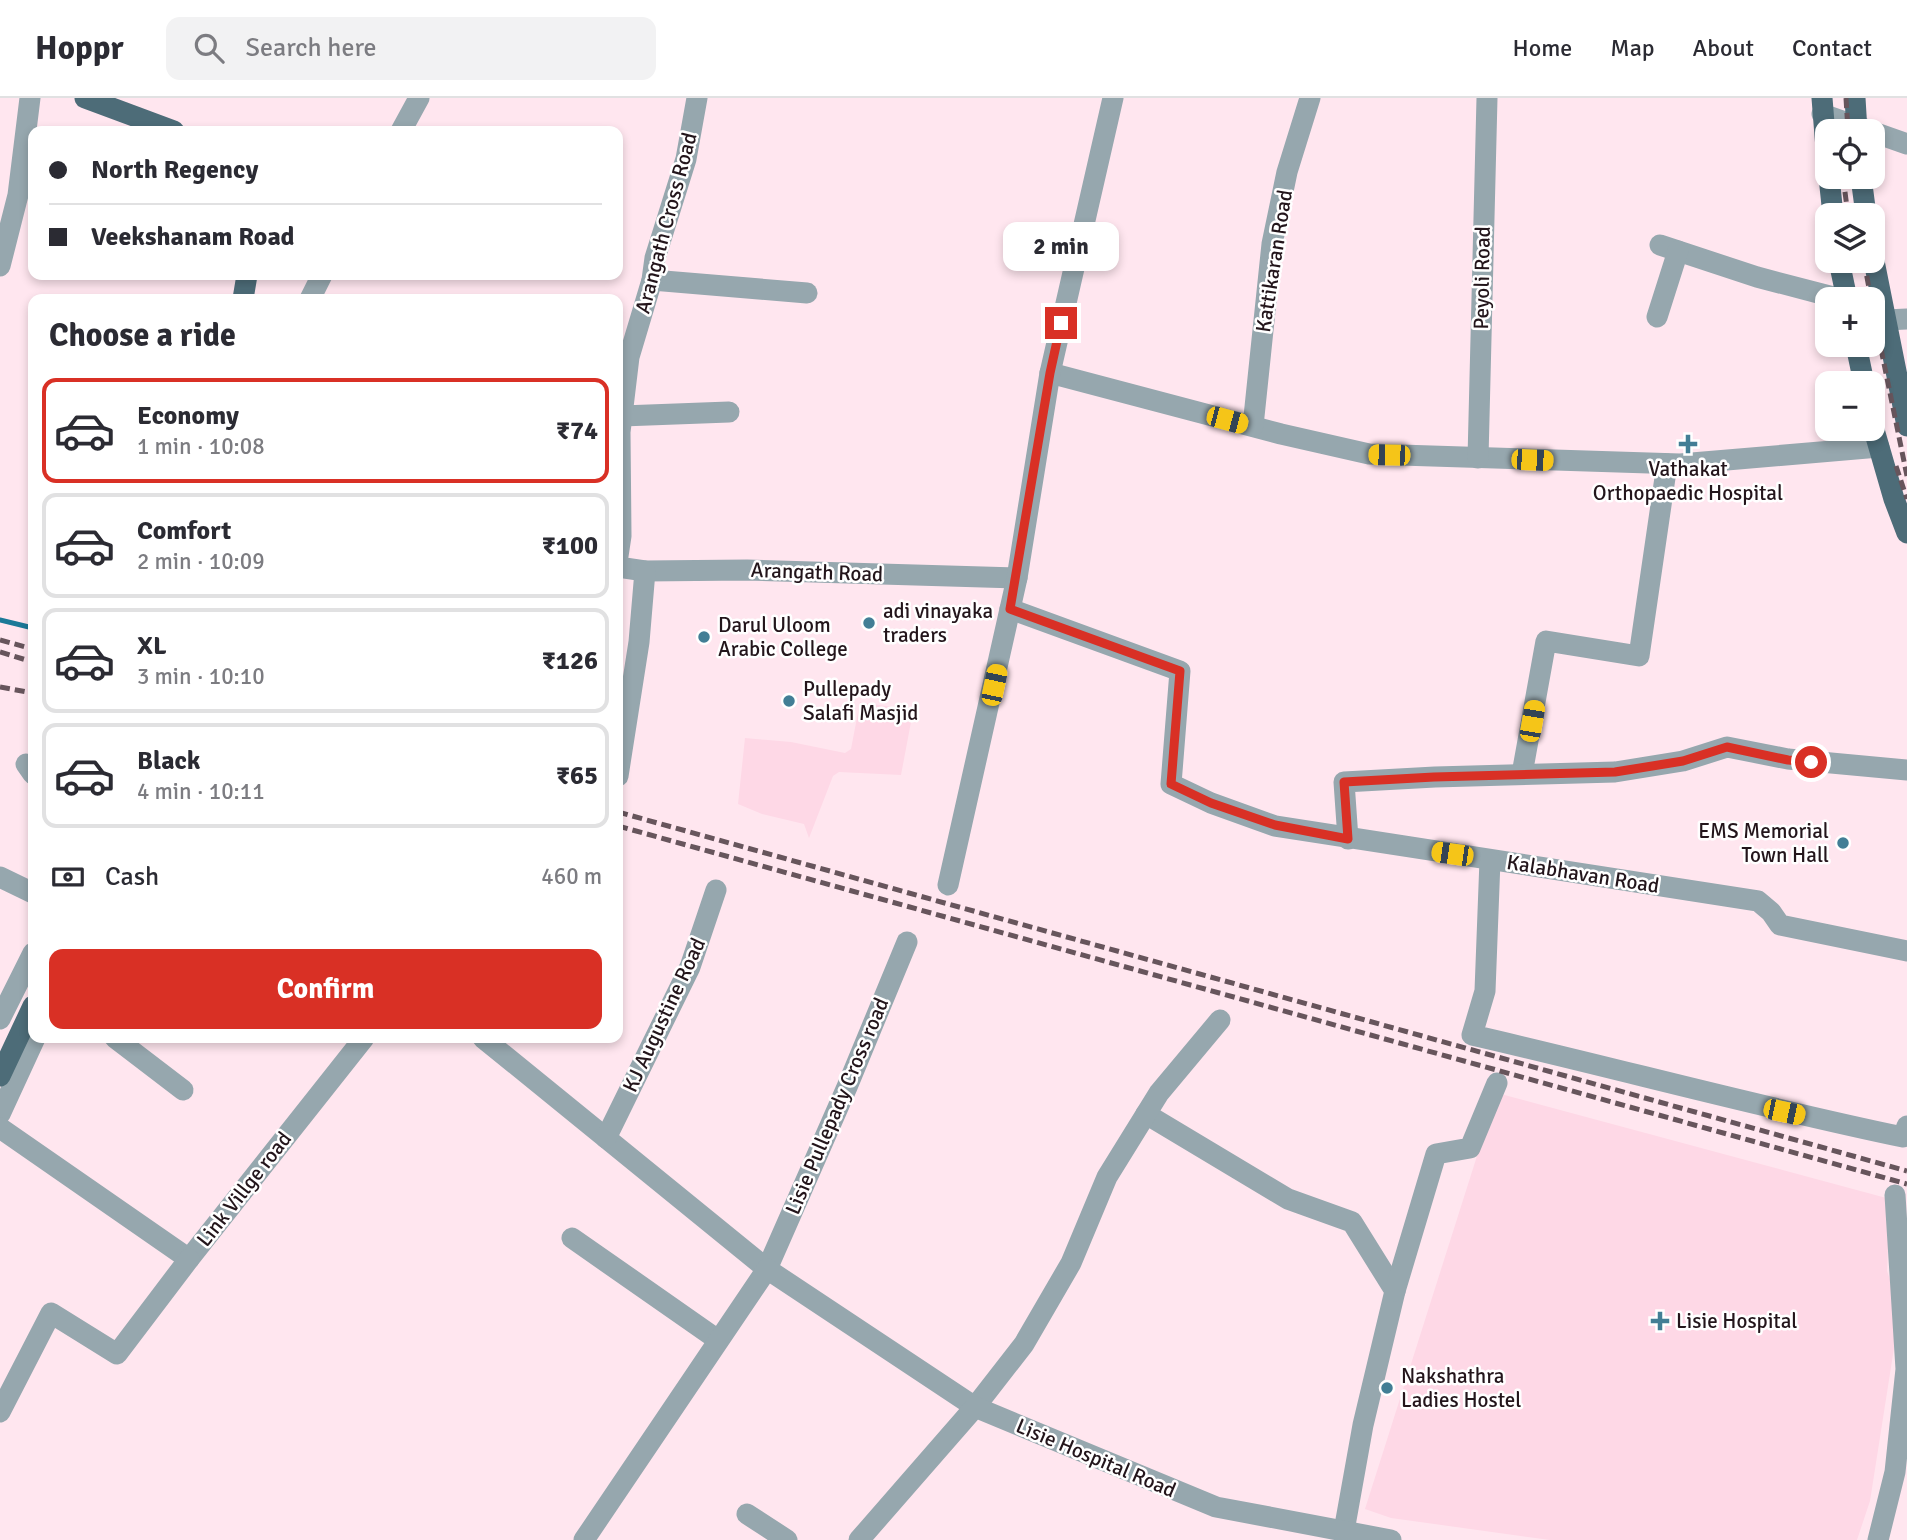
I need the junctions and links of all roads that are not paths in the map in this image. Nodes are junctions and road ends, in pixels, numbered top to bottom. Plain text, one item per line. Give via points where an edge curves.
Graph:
1 (30, 98) edge
2 (85, 98) edge
3 (419, 98) edge
4 (697, 98) edge
5 (1113, 98) edge
6 (1310, 98) edge
7 (1487, 98) edge
8 (1855, 98) edge
9 (1822, 106) edge
10 (1842, 119) edge
11 (1856, 119) edge
12 (161, 126) edge
13 (404, 126) edge
14 (1885, 137) edge
15 (1907, 144) edge
16 (0, 266) edge
17 (1880, 273) edge
18 (652, 280) junction
19 (1815, 292) edge
20 (807, 293) dead end
21 (1657, 317) dead end
22 (1897, 319) edge
23 (1050, 373) junction
24 (623, 408) edge
25 (729, 412) dead end
26 (623, 416) edge
27 (1253, 426) junction
28 (1907, 426) edge
29 (1877, 441) edge
30 (1879, 447) junction
31 (1478, 458) junction
32 (1667, 464) junction
33 (1907, 533) edge
34 (623, 568) edge
35 (645, 571) junction
36 (1017, 578) junction
37 (1010, 609) junction
38 (625, 682) edge
39 (623, 709) edge
40 (1907, 770) edge
41 (1522, 774) junction
42 (1348, 839) junction
43 (1490, 860) junction
44 (0, 877) edge
45 (948, 885) dead end
46 (716, 890) dead end
47 (28, 891) edge
48 (907, 942) dead end
49 (1907, 951) edge
50 (28, 959) edge
51 (8, 985) edge
52 (28, 1017) edge
53 (0, 1019) edge
54 (1220, 1020) dead end
55 (33, 1043) edge
56 (122, 1043) edge
57 (360, 1043) edge
58 (489, 1043) edge
59 (0, 1076) edge
60 (1497, 1083) dead end
61 (183, 1090) dead end
62 (0, 1114) edge
63 (1146, 1114) junction
64 (1907, 1126) edge
65 (0, 1128) edge
66 (606, 1138) junction
67 (1895, 1195) dead end
68 (572, 1238) dead end
69 (188, 1259) junction
70 (767, 1269) junction
71 (1395, 1291) junction
72 (718, 1340) junction
73 (975, 1407) junction
74 (1904, 1411) edge
75 (0, 1412) edge
76 (747, 1514) dead end
77 (1344, 1531) junction
78 (1385, 1539) edge
79 (584, 1540) edge
80 (787, 1540) edge
81 (859, 1540) edge
82 (1878, 1540) edge

1 - 16 street via 18,195
2 - 12 main road
3 - 13 street
4 - 18 street, Arangath Cross Road via 686,159
5 - 23 street
6 - 27 street, Kattikaran Road via 1287,172 1272,244
7 - 31 street, Peyoli Road
8 - 11 main road
9 - 10 street
14 - 15 street
17 - 22 main road
18 - 20 street
18 - 24 street, Arangath Cross Road via 629,357
19 - 21 street via 1669,248
22 - 28 main road
23 - 27 street
23 - 36 street
25 - 26 street
27 - 31 street via 1369,454
29 - 30 main road
30 - 32 street
30 - 33 main road
31 - 32 street
32 - 41 street via 1639,656 1546,641
34 - 35 street, Arangath Road
35 - 36 street, Arangath Road
35 - 38 street via 639,642
36 - 37 street
37 - 42 street, Kalabhavan Road via 1180,671 1171,784 1275,825
37 - 45 street
38 - 39 street
40 - 41 street via 1788,760 1727,747 1683,761 1615,772
41 - 42 street via 1344,782
42 - 43 street, Kalabhavan Road
43 - 49 street, Kalabhavan Road via 1758,901 1780,925
43 - 64 street via 1485,991 1472,1034 1850,1126 1903,1137
44 - 47 street
46 - 66 street, KJ Augustine Road via 690,967
48 - 70 street, Lisie Pullepady Cross road
50 - 51 street
51 - 53 street
52 - 59 main road
54 - 63 street
55 - 62 street
56 - 61 street
57 - 69 street, Link Villge road
58 - 66 street, Lisie Hospital Road
60 - 71 street via 1470,1149 1436,1154
63 - 71 street via 1288,1199 1352,1222
63 - 73 street via 1107,1177 1072,1263 1031,1333
65 - 69 street, Link Villge road
66 - 70 street, Lisie Hospital Road
67 - 74 street via 1906,1369
68 - 72 street
69 - 75 street via 117,1354 51,1313
70 - 72 street, Lisie Pullepady Cross road
70 - 73 street, Lisie Hospital Road
71 - 77 street
72 - 79 street, Lisie Pullepady Cross road
73 - 77 street, Lisie Hospital Road via 1216,1507
73 - 81 street
74 - 82 street
76 - 80 street
77 - 78 street, Lisie Hospital Road

